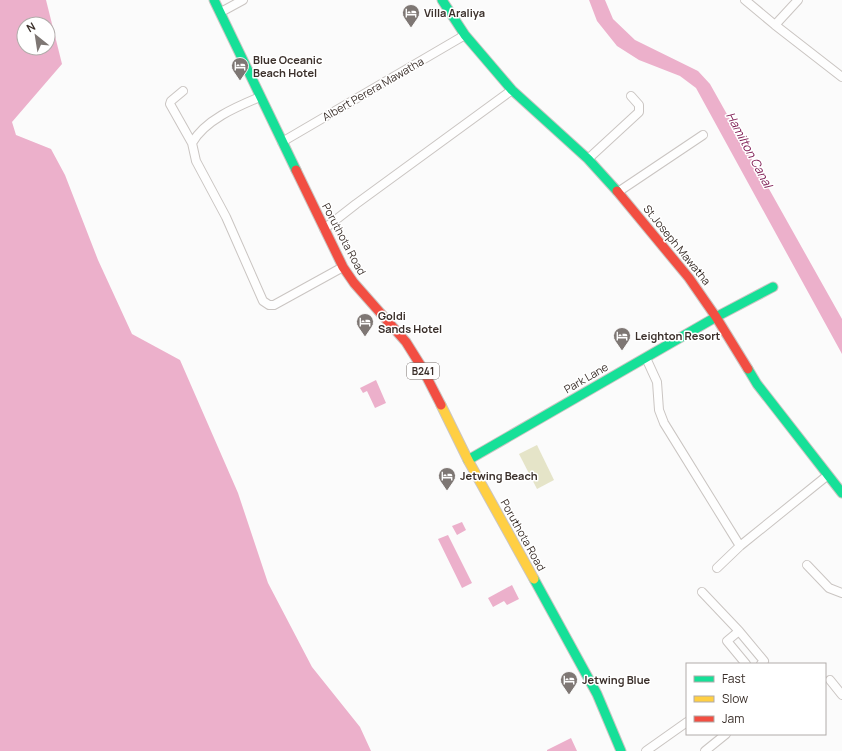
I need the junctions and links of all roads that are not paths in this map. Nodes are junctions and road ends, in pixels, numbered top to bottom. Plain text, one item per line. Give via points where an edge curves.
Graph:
1 (214, 0) edge
2 (243, 0) edge
3 (442, 0) edge
4 (745, 0) edge
5 (798, 0) edge
6 (221, 12) junction
7 (775, 25) junction
8 (465, 35) junction
9 (842, 77) edge
10 (512, 90) junction
11 (184, 91) dead end
12 (631, 96) dead end
13 (260, 97) junction
14 (703, 135) dead end
15 (282, 142) junction
16 (192, 143) junction
17 (588, 159) junction
18 (618, 192) junction
19 (324, 229) junction
20 (343, 267) junction
21 (773, 287) dead end
22 (716, 318) junction
23 (646, 358) junction
24 (468, 460) junction
25 (828, 475) junction
26 (842, 494) edge
27 (740, 546) junction
28 (807, 565) dead end
29 (717, 568) dead end
30 (702, 592) dead end
31 (842, 593) edge
32 (739, 631) junction
33 (745, 663) edge
34 (762, 663) edge
35 (830, 680) dead end
36 (842, 695) edge
37 (686, 723) edge
38 (725, 735) edge
39 (620, 751) edge
40 (646, 751) edge
41 (705, 751) edge

1 - 6 street, Poruthota Road / B241
2 - 6 street
3 - 8 street, St.Joseph Mawatha
4 - 7 street
5 - 7 street
6 - 13 street, Poruthota Road / B241
7 - 9 street
8 - 10 street, St.Joseph Mawatha
8 - 15 street, Albert Perera Mawatha
10 - 17 street, St.Joseph Mawatha
10 - 19 street
11 - 16 street via 170,104
12 - 17 street via 639,106 639,112
13 - 15 street, Poruthota Road / B241
13 - 16 street via 229,110 197,133
14 - 18 street
15 - 19 street, Poruthota Road / B241
16 - 20 street via 196,161 226,217 263,301 274,305
17 - 18 street, St.Joseph Mawatha
18 - 22 street, St.Joseph Mawatha via 689,278
19 - 20 street, Poruthota Road / B241
20 - 24 street, Poruthota Road / B241 via 406,342 421,366
21 - 22 street, Park Lane
22 - 23 street, Park Lane
22 - 25 street, St.Joseph Mawatha via 756,384
23 - 24 street, Park Lane
23 - 27 street via 657,382 659,410 664,423
24 - 39 street, Poruthota Road / B241 via 597,694
25 - 26 street, St.Joseph Mawatha
25 - 27 street
27 - 29 street
28 - 31 street via 829,588
30 - 32 street
32 - 33 street via 727,641
32 - 34 street via 764,661
35 - 36 street
37 - 40 street
38 - 41 street

